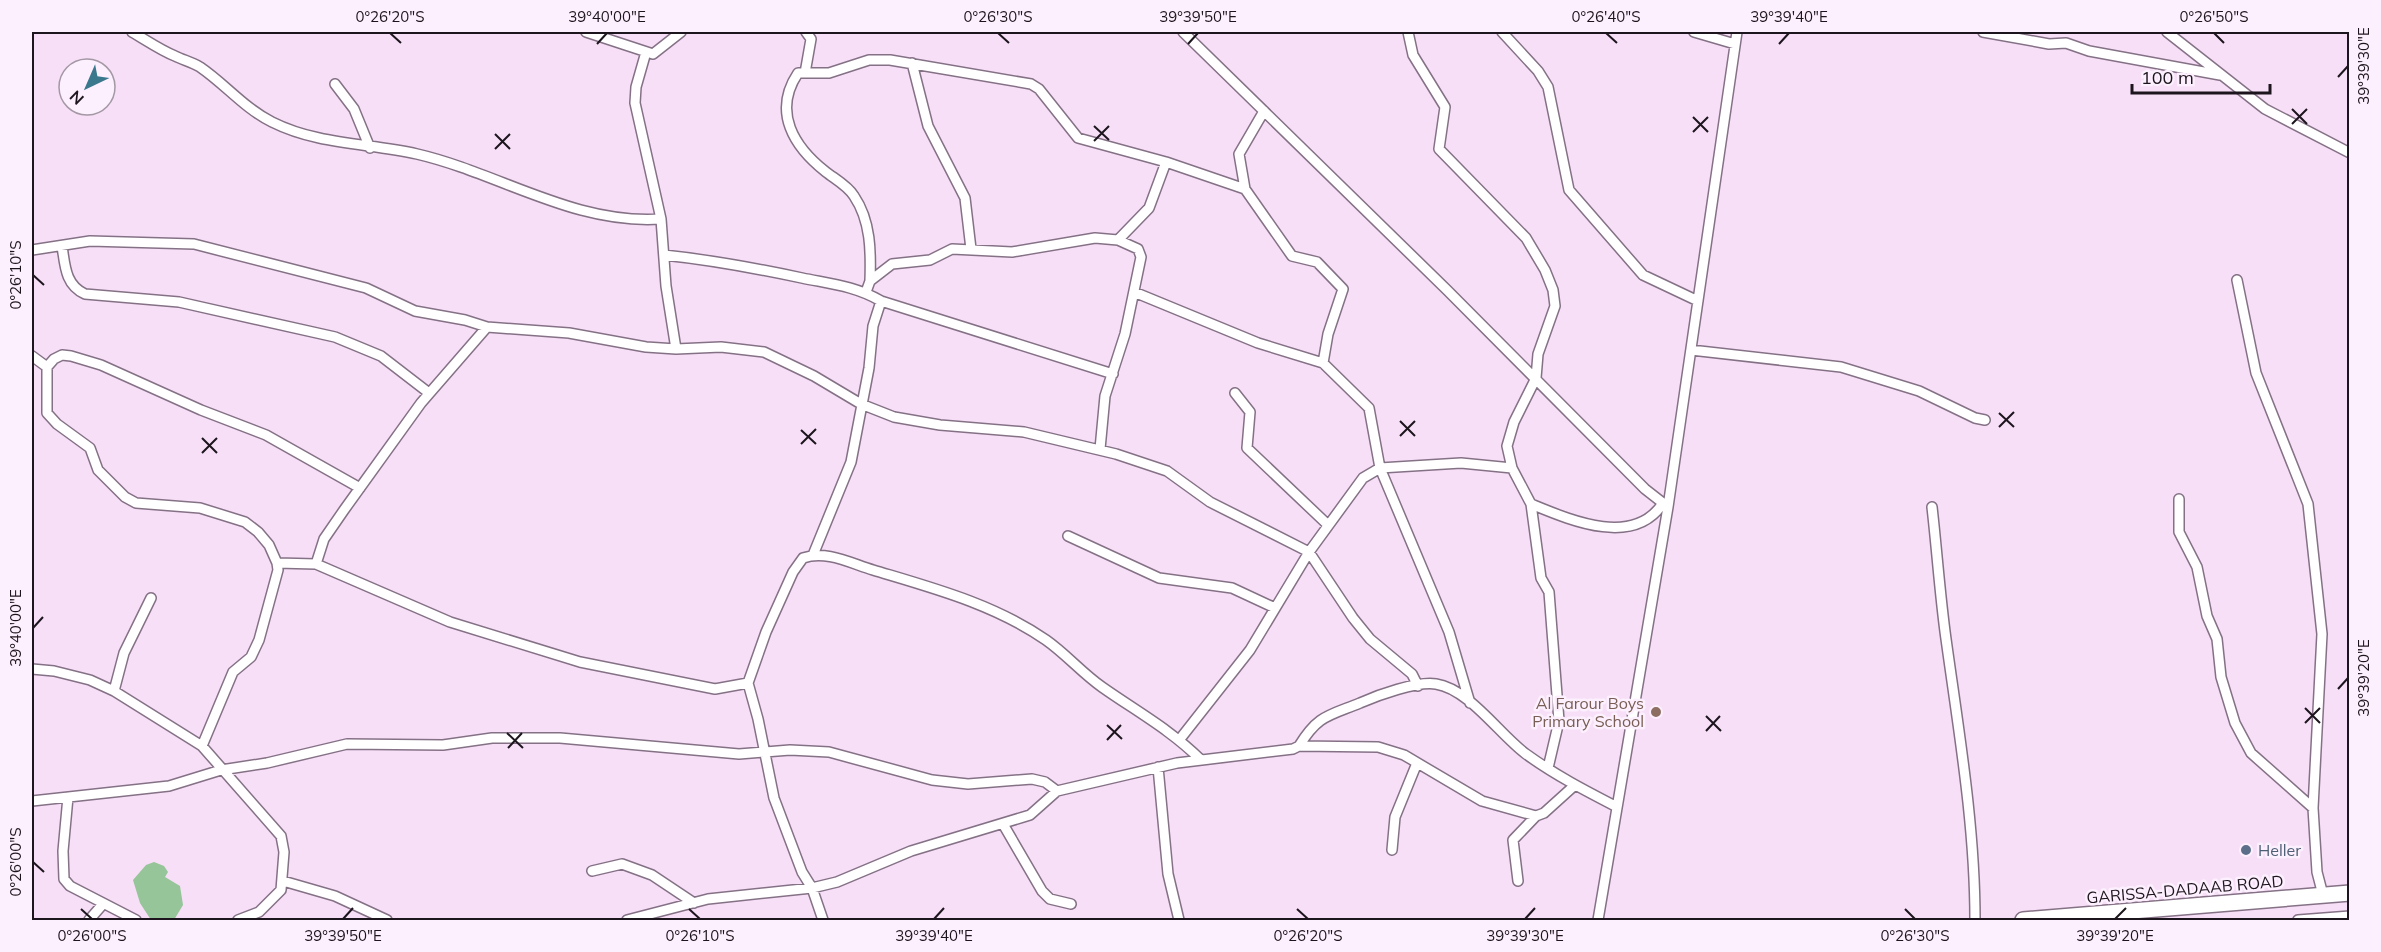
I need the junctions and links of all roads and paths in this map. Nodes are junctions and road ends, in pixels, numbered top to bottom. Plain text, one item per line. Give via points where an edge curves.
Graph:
1 (132, 32) edge
2 (586, 32) edge
3 (681, 32) edge
4 (806, 32) edge
5 (1183, 32) edge
6 (1408, 32) edge
7 (1502, 32) edge
8 (1694, 32) edge
9 (1737, 32) edge
10 (1983, 32) edge
11 (2167, 32) edge
12 (1735, 44) junction
13 (646, 52) junction
14 (912, 63) junction
15 (805, 74) junction
16 (2220, 75) junction
17 (335, 84) dead end
18 (1264, 111) junction
19 (370, 148) junction
20 (2349, 153) edge
21 (1166, 162) junction
22 (1245, 189) junction
23 (661, 219) junction
24 (1118, 240) junction
25 (62, 246) junction
26 (971, 249) junction
27 (32, 250) edge
28 (664, 255) junction
29 (2237, 280) dead end
30 (870, 281) junction
31 (866, 291) junction
32 (1134, 292) junction
33 (881, 301) junction
34 (1698, 302) junction
35 (487, 327) junction
36 (676, 349) junction
37 (1691, 350) junction
38 (32, 356) edge
39 (1323, 363) junction
40 (47, 367) junction
41 (1113, 374) junction
42 (1536, 378) junction
43 (429, 393) junction
44 (1234, 393) dead end
45 (861, 404) junction
46 (1985, 420) dead end
47 (1100, 449) junction
48 (1380, 468) junction
49 (1512, 468) junction
50 (360, 488) junction
51 (2179, 499) dead end
52 (1531, 504) junction
53 (1666, 505) junction
54 (1932, 507) dead end
55 (1328, 525) junction
56 (1068, 536) dead end
57 (1309, 552) junction
58 (813, 555) junction
59 (277, 563) junction
60 (316, 564) junction
61 (151, 598) dead end
62 (1275, 608) junction
63 (32, 669) edge
64 (748, 683) junction
65 (1418, 686) junction
66 (114, 691) junction
67 (1470, 703) junction
68 (1180, 739) junction
69 (202, 746) junction
70 (1299, 746) junction
71 (763, 752) junction
72 (1201, 760) junction
73 (1417, 763) junction
74 (1158, 767) junction
75 (1548, 768) junction
76 (221, 770) junction
77 (1575, 785) junction
78 (1057, 791) junction
79 (68, 797) junction
80 (32, 801) edge
81 (1617, 807) junction
82 (2313, 808) junction
83 (1536, 816) junction
84 (1003, 824) junction
85 (1392, 850) dead end
86 (592, 871) dead end
87 (283, 881) junction
88 (1518, 881) dead end
89 (812, 888) junction
90 (2349, 893) edge
91 (2323, 895) junction
92 (694, 903) junction
93 (103, 904) junction
94 (1071, 904) dead end
95 (2151, 915) edge
96 (2349, 916) edge
97 (89, 921) edge
98 (136, 921) edge
99 (238, 921) edge
100 (387, 921) edge
101 (627, 921) edge
102 (823, 921) edge
103 (1179, 921) edge
104 (1598, 921) edge
105 (1975, 921) edge
106 (2023, 921) edge
107 (2298, 921) edge

1 - 19 street via 198,65 236,98 271,121 308,137
2 - 13 street
3 - 13 street via 658,52
4 - 15 street via 811,39
5 - 18 street
6 - 42 street via 1413,56 1444,107 1439,149 1526,238 1553,290 1555,306 1538,354
7 - 34 street via 1548,87 1569,190 1644,275
8 - 12 street
9 - 12 street
10 - 16 street via 2049,44 2066,43
11 - 16 street
12 - 34 street
13 - 23 street via 635,103
14 - 15 street via 869,60 828,73
14 - 21 street via 1031,84 1076,137
14 - 26 street via 928,126 965,198
15 - 30 street via 798,73 791,85 786,122 808,158 855,197 869,237
16 - 20 street via 2265,109
17 - 19 street via 354,109
18 - 22 street via 1239,154
18 - 42 street
19 - 23 street via 416,154 474,171 596,215 639,221
21 - 22 street
21 - 24 street via 1149,208
22 - 39 street via 1289,252 1317,262 1343,289
23 - 28 street
24 - 26 street via 1095,238 1012,252
24 - 32 street via 1138,249 1141,257
25 - 27 street
25 - 35 street via 90,241 194,244 366,288 415,311
25 - 43 street via 67,278 85,294 179,302 335,337 381,356
26 - 30 street via 952,249 930,260 895,263
28 - 31 street via 769,269
28 - 36 street
29 - 82 street via 2256,373 2308,504 2322,634
30 - 31 street
31 - 33 street
32 - 39 street via 1258,343
32 - 41 street
33 - 41 street
33 - 45 street via 873,326
34 - 37 street
35 - 36 street via 559,332
35 - 43 street
36 - 45 street via 721,346 764,352
37 - 46 street via 1841,367 1919,391
37 - 53 street
38 - 40 street
39 - 48 street via 1369,408
40 - 50 street via 62,355 101,365 266,435
40 - 59 street via 46,413 90,447 98,470 125,497 136,503 200,508 245,522 269,545
41 - 47 street via 1105,396
42 - 49 street via 1514,422 1508,446
42 - 53 street via 1645,489
43 - 50 street
44 - 55 street via 1250,412 1247,448
45 - 47 street via 925,424 1006,429
45 - 58 street via 851,462
47 - 57 street via 1167,471 1210,502
48 - 49 street via 1461,463
48 - 55 street via 1358,482
48 - 67 street via 1449,632
49 - 52 street
50 - 60 street via 324,539
51 - 82 street via 2179,532 2197,567 2235,723 2251,753
52 - 53 street via 1588,525 1614,528 1650,518
52 - 75 street via 1541,578 1549,592 1559,690 1560,721
53 - 81 street
54 - 105 street via 1966,780 1975,871
55 - 57 street
56 - 62 street via 1159,578 1233,588
57 - 62 street
57 - 65 street via 1358,625 1412,674
58 - 64 street via 803,558 793,572
58 - 68 street via 985,606 1048,641 1101,686
59 - 60 street
59 - 69 street via 259,640 250,657 233,672
60 - 64 street via 450,622 541,652 715,689
61 - 66 street via 124,653
62 - 68 street via 1239,664
63 - 66 street via 90,680
64 - 71 street
65 - 67 street via 1436,684
65 - 70 street via 1372,698 1316,722
66 - 69 street
67 - 75 street via 1524,753
68 - 72 street
69 - 76 street
70 - 72 street
70 - 73 street via 1378,747
71 - 76 street via 739,754 560,738 492,738 442,744 347,744
71 - 78 street via 830,752 932,780 968,784 1032,779
71 - 89 street via 774,798
72 - 74 street
73 - 83 street via 1482,801
73 - 85 street via 1395,817
74 - 78 street
74 - 103 street via 1168,874
75 - 77 street
76 - 79 street via 169,786
76 - 87 street via 281,836
77 - 81 street
77 - 83 street
78 - 84 street via 1030,814
79 - 80 street
79 - 93 street via 64,879
81 - 104 street
82 - 91 street
83 - 88 street via 1513,840
84 - 89 street via 911,851
84 - 94 street via 1041,891 1050,899
86 - 92 street via 622,864 652,875
87 - 99 street via 281,890 259,912
87 - 100 street via 335,897
89 - 92 street
89 - 102 street
90 - 91 highway, GARISSA-DADAAB ROAD
91 - 95 highway, GARISSA-DADAAB ROAD
92 - 101 street
93 - 97 street
93 - 98 street
95 - 106 highway, GARISSA-DADAAB ROAD
96 - 107 street

